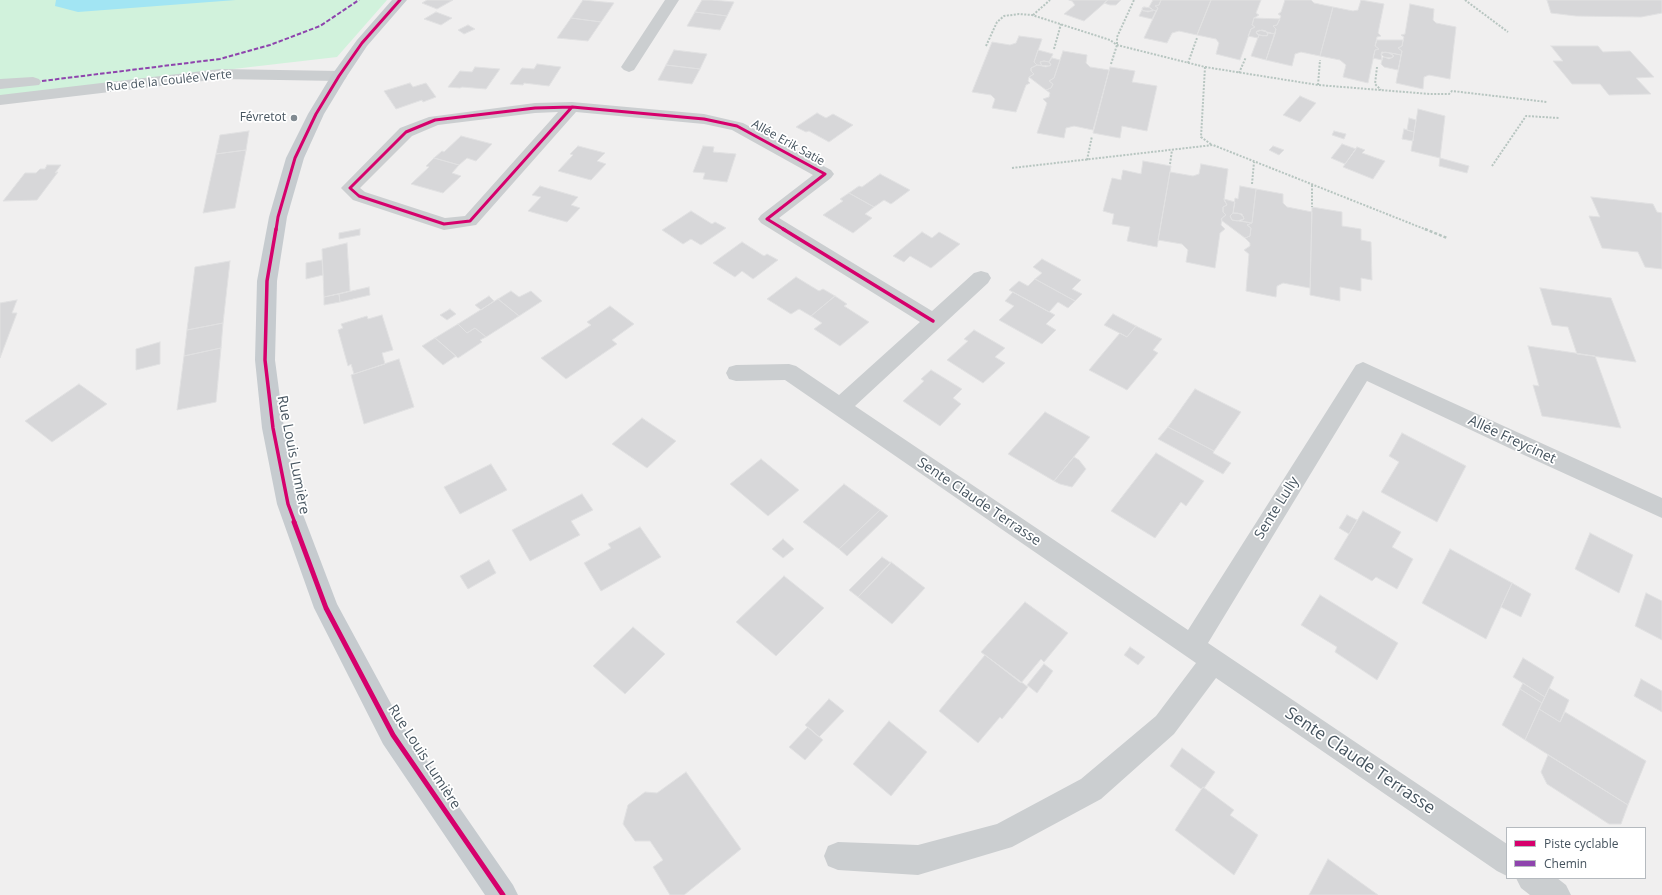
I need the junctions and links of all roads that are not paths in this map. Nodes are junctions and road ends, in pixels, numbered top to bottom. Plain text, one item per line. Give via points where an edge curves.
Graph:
1 (400, 0) edge
2 (672, 0) edge
3 (629, 66) dead end
4 (339, 76) junction
5 (0, 84) edge
6 (36, 96) junction
7 (0, 100) edge
8 (572, 107) junction
9 (981, 278) dead end
10 (934, 321) junction
11 (1363, 370) joint
12 (736, 373) dead end
13 (840, 407) junction
14 (1662, 508) edge
15 (1203, 654) junction
16 (838, 856) dead end
17 (1506, 860) edge
18 (1532, 879) edge
19 (503, 895) edge
20 (1556, 895) edge

1 - 4 main road, Rue Louis Lumière via 362,43
2 - 3 street
4 - 6 street, Rue de la Coulée Verte via 220,74
4 - 19 main road, Rue Louis Lumière via 316,114 295,158 278,218 267,281 265,360 273,428 288,504 326,608 393,735
5 - 6 street via 42,81
6 - 7 street, Rue de la Coulée Verte
8 - 8 street, Allée Erik Satie via 535,108 435,120 406,132 350,188 359,196 444,224 470,220
8 - 10 street, Allée Erik Satie via 704,119 737,126 825,174 768,219
9 - 10 street
10 - 13 street
11 - 14 street, Allée Freycinet
11 - 15 street, Sente Lully
12 - 13 street, Sente Claude Terrasse via 789,372
13 - 15 street, Sente Claude Terrasse
15 - 16 street via 1165,725 1091,789 1002,837 918,860
15 - 17 street, Sente Claude Terrasse
18 - 20 street

